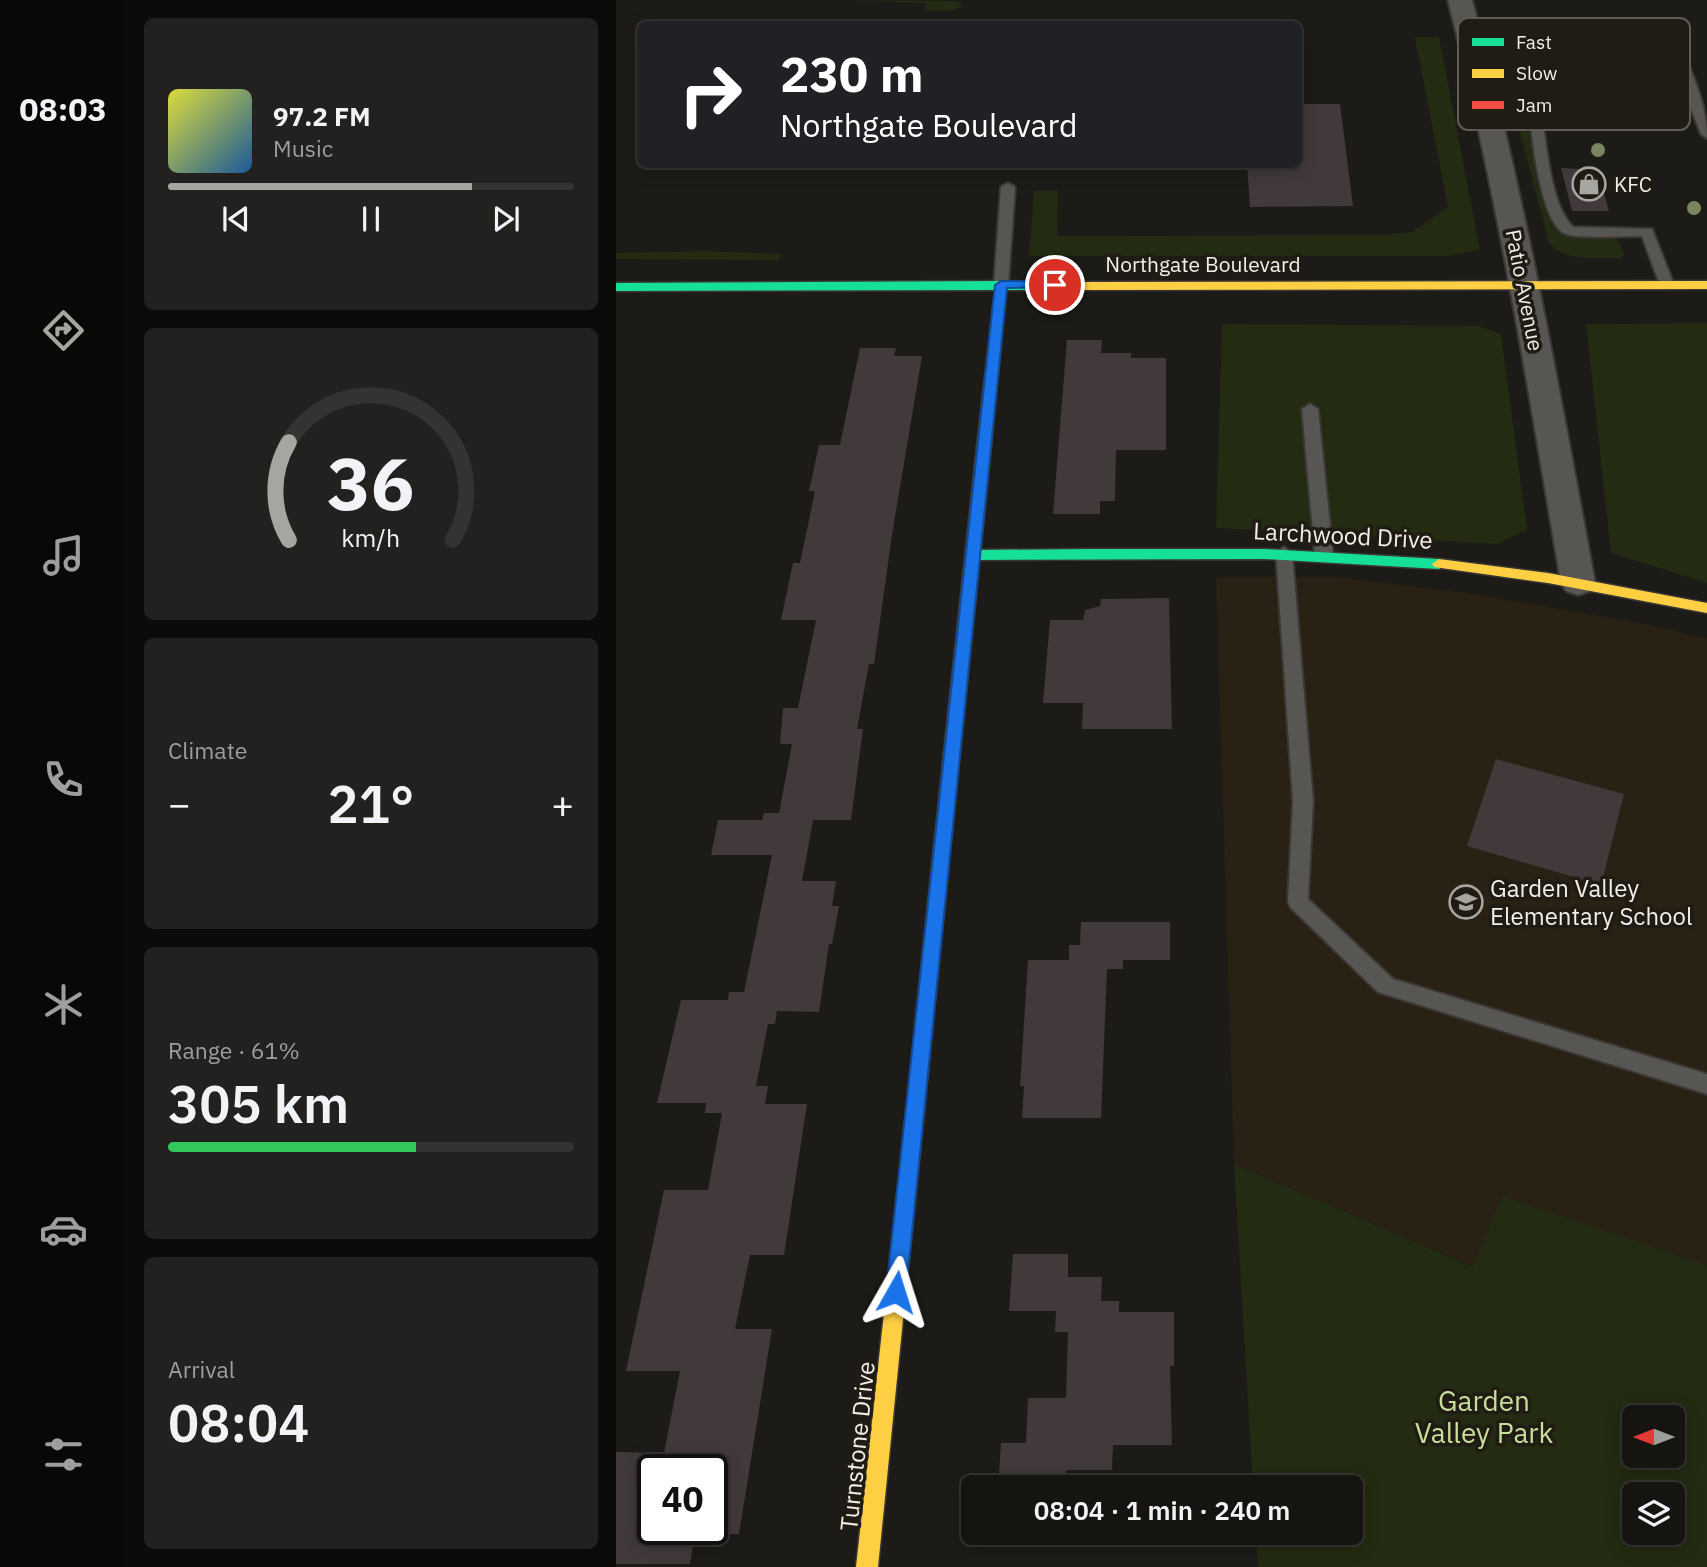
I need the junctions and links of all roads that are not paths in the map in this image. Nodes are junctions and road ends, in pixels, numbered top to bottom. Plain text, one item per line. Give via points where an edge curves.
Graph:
1 (1460, 0) edge
2 (1465, 18) edge
3 (1690, 88) edge
4 (1492, 130) edge
5 (1538, 130) edge
6 (1707, 134) edge
7 (1008, 187) dead end
8 (1001, 285) junction
9 (1526, 285) junction
10 (1667, 285) junction
11 (1707, 285) edge
12 (616, 287) edge
13 (1310, 409) dead end
14 (1284, 553) junction
15 (973, 555) junction
16 (1324, 555) junction
17 (1578, 583) junction
18 (1707, 608) edge
19 (1707, 1084) edge
20 (867, 1567) edge

1 - 2 street, Patio Avenue
3 - 6 lane
4 - 9 street, Patio Avenue
5 - 10 lane via 1558,220 1569,231 1647,232
7 - 8 lane
8 - 9 street, Northgate Boulevard
8 - 12 street, Northgate Boulevard
8 - 15 street, Turnstone Drive
9 - 10 street, Northgate Boulevard
9 - 17 street, Patio Avenue
10 - 11 street, Northgate Boulevard
13 - 16 lane
14 - 15 street, Larchwood Drive
14 - 16 street, Larchwood Drive
14 - 19 lane via 1303,801 1298,902 1386,986
15 - 20 street, Turnstone Drive
16 - 17 street, Larchwood Drive via 1436,563
17 - 18 street, Larchwood Drive

